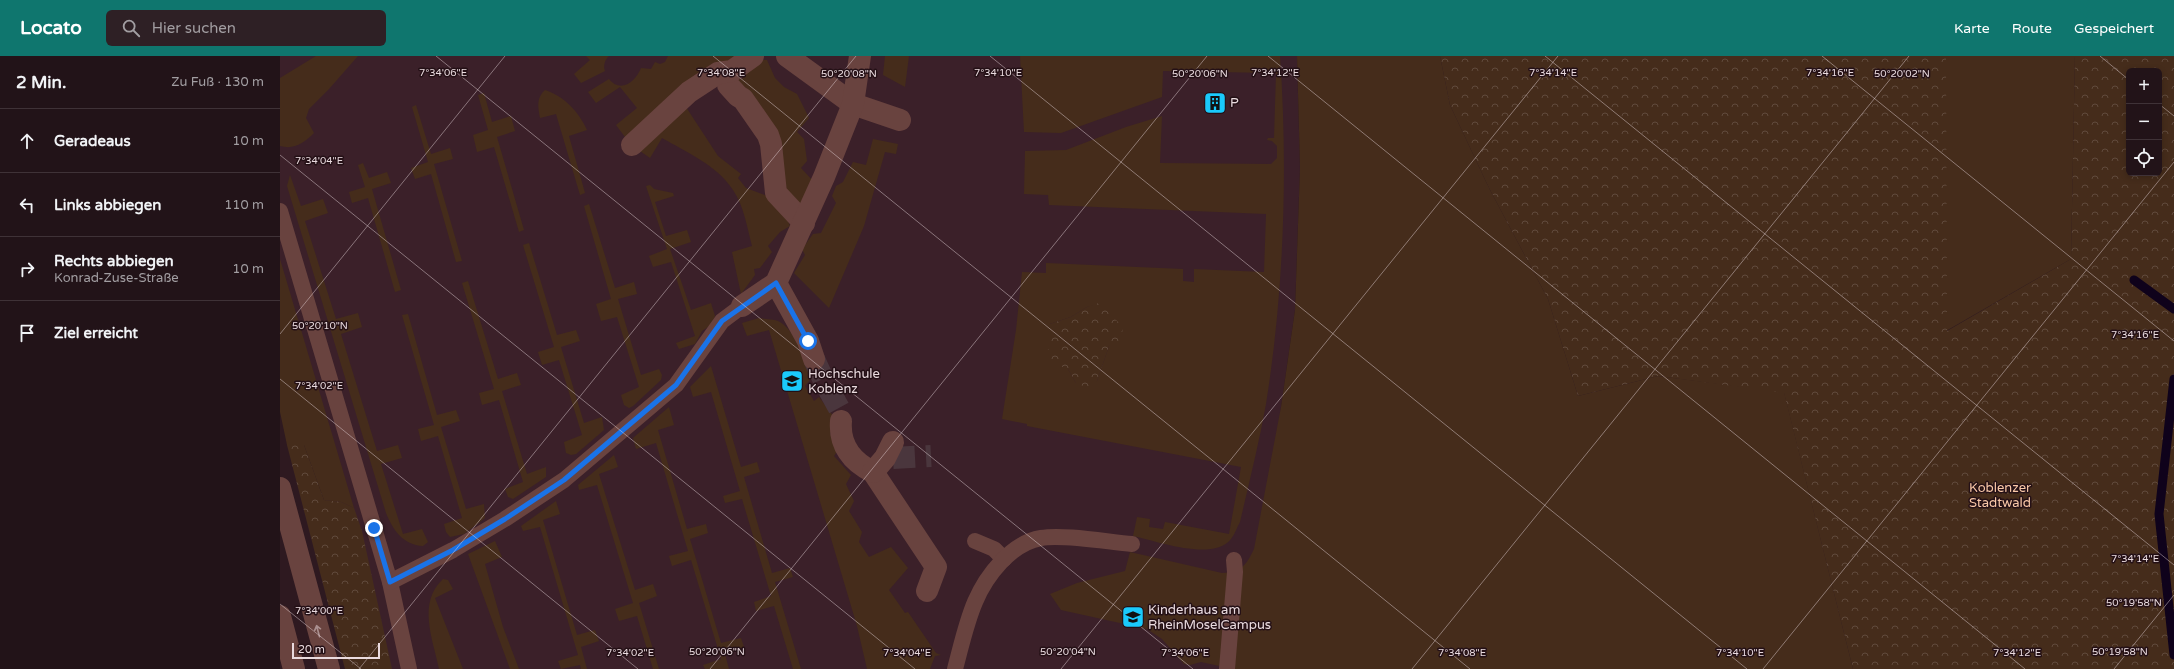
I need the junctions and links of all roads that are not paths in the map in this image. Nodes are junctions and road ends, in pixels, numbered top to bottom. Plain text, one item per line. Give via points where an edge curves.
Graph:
1 (753, 56) edge
2 (787, 56) edge
3 (860, 56) edge
4 (730, 78) junction
5 (853, 104) junction
6 (901, 114) dead end
7 (632, 145) dead end
8 (280, 211) edge
9 (804, 223) junction
10 (776, 283) junction
11 (742, 306) joint
12 (814, 359) tunnel mouth
13 (841, 421) tunnel mouth
14 (280, 488) edge
15 (975, 540) dead end
16 (1132, 544) dead end
17 (1004, 559) junction
18 (1234, 560) dead end
19 (390, 582) junction
20 (927, 591) dead end
21 (280, 616) edge
22 (294, 669) edge
23 (329, 669) edge
24 (409, 669) edge
25 (955, 669) edge
26 (1227, 669) edge

1 - 4 street
2 - 5 street
3 - 5 street
4 - 7 street via 718,73 689,92
4 - 9 street via 738,96 743,99 768,135 776,193
5 - 6 street
5 - 9 street
8 - 19 lane
9 - 10 street
10 - 11 street
10 - 12 street via 808,341
11 - 19 lane via 722,321 676,385 564,480 453,550
13 - 20 street via 840,432 848,452 860,466 888,457 936,567
23 -> 14 street
15 - 17 lane via 994,549
16 - 17 lane via 1040,538 1021,546
17 - 25 lane via 989,577 975,602
18 - 26 lane
19 - 24 lane
21 - 22 street

